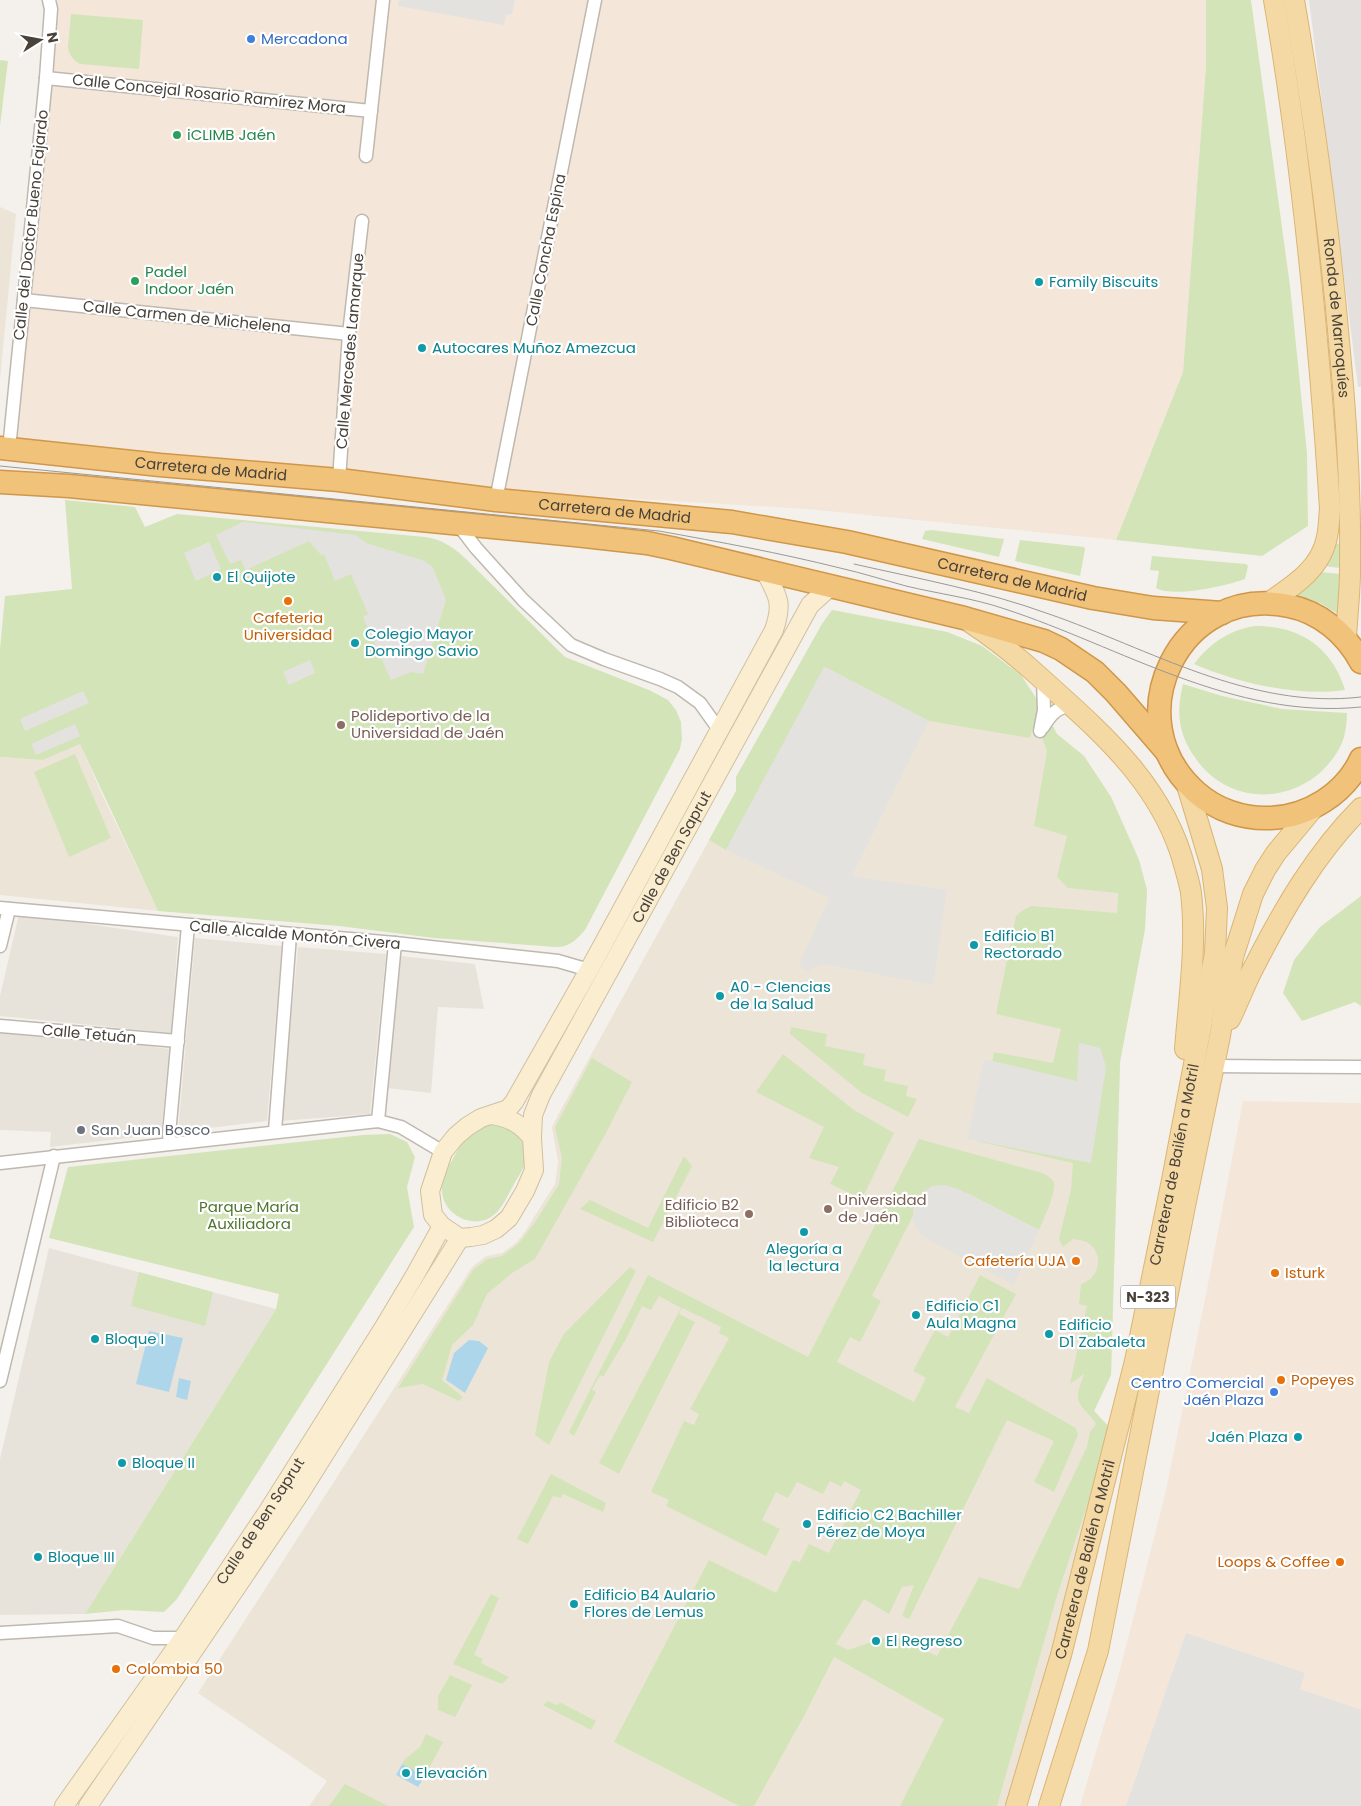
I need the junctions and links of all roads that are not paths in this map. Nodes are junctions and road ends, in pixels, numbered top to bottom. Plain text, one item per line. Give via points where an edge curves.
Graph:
1 (49, 0) edge
2 (383, 0) edge
3 (595, 0) edge
4 (1274, 0) edge
5 (1294, 0) edge
6 (46, 78) junction
7 (371, 111) junction
8 (366, 156) dead end
9 (362, 221) dead end
10 (24, 300) junction
11 (349, 334) junction
12 (4, 449) edge
13 (338, 480) junction
14 (0, 482) edge
15 (1350, 497) junction
16 (496, 500) junction
17 (1361, 518) edge
18 (456, 523) junction
19 (764, 569) junction
20 (831, 586) junction
21 (1268, 603) junction
22 (1222, 612) junction
23 (964, 618) junction
24 (1352, 642) edge
25 (1361, 662) edge
26 (1043, 680) junction
27 (1072, 705) junction
28 (720, 731) junction
29 (1167, 752) junction
30 (1358, 767) edge
31 (1186, 782) junction
32 (1316, 805) junction
33 (1361, 808) edge
34 (5, 909) edge
35 (188, 926) junction
36 (290, 935) junction
37 (395, 944) junction
38 (0, 946) edge
39 (589, 970) junction
40 (0, 1026) edge
41 (1220, 1036) junction
42 (178, 1042) junction
43 (1213, 1066) junction
44 (1361, 1067) edge
45 (1186, 1106) junction
46 (492, 1115) junction
47 (378, 1120) junction
48 (275, 1131) junction
49 (532, 1138) junction
50 (170, 1143) junction
51 (443, 1152) junction
52 (54, 1156) junction
53 (0, 1163) edge
54 (442, 1226) junction
55 (460, 1238) junction
56 (0, 1381) edge
57 (0, 1633) edge
58 (183, 1638) junction
59 (64, 1806) edge
60 (88, 1806) edge
61 (1016, 1806) edge
62 (1049, 1806) edge

1 - 6 street, Calle del Doctor Bueno Fajardo
2 - 7 street
3 - 16 street, Calle Concha Espina
4 - 21 main road, Ronda de Marroquíes via 1306,224 1330,509 1323,551 1302,580
5 - 15 main road, Ronda de Marroquíes via 1311,100 1336,296
6 - 7 street, Calle Concejal Rosario Ramírez Mora
6 - 10 street, Calle del Doctor Bueno Fajardo
7 - 8 street
9 - 11 street, Calle Mercedes Lamarque
10 - 11 street, Calle Carmen de Michelena
10 - 12 street, Calle del Doctor Bueno Fajardo
11 - 13 street, Calle Mercedes Lamarque
12 - 13 highway, Carretera de Madrid
13 - 16 highway, Carretera de Madrid
14 - 18 highway, Carretera de Madrid
15 - 17 street
15 - 24 main road, Ronda de Marroquíes
16 - 22 highway, Carretera de Madrid via 732,522 847,542 1093,598 1153,608
18 - 19 highway, Carretera de Madrid via 647,543
18 - 28 street via 523,600 571,645 678,687 700,703
19 - 20 highway, Carretera de Madrid
19 - 28 street, Calle de Ben Saprut via 778,598 779,615
20 - 23 highway, Carretera de Madrid
20 - 49 street, Calle de Ben Saprut via 810,605 541,1095 533,1115
21 - 22 highway via 1249,604
21 - 24 highway via 1306,611
22 - 29 highway via 1187,638 1166,672 1159,712
23 - 26 main road
23 - 29 highway, Carretera de Madrid via 1061,649 1095,672
24 - 25 highway
26 - 27 main road
26 - 27 street via 1044,710 1040,732 1049,717 1060,708
27 - 45 main road via 1118,750 1140,778 1163,810 1180,848 1191,892 1193,930 1183,1076
28 - 39 street, Calle de Ben Saprut
29 - 31 highway
30 - 32 highway via 1334,794
31 - 32 highway via 1216,806 1252,817 1290,815
31 - 45 main road, Carretera de Bailén a Motril / N-323 via 1212,869 1217,908 1215,953
32 - 41 main road, Carretera de Bailén a Motril / N-323 via 1276,853 1253,894 1234,957
33 - 41 main road via 1320,856 1300,886 1273,930
34 - 35 street, Calle Alcalde Montón Civera
34 - 38 street
35 - 36 street, Calle Alcalde Montón Civera
35 - 42 street
36 - 37 street, Calle Alcalde Montón Civera
36 - 48 street
37 - 39 street, Calle Alcalde Montón Civera via 558,961
37 - 47 street
39 - 46 street, Calle de Ben Saprut via 514,1102 508,1109
40 - 42 street, Calle Tetuán
41 - 43 main road, Carretera de Bailén a Motril / N-323
42 - 50 street
43 - 44 street
43 - 62 main road, Carretera de Bailén a Motril / N-323 via 1098,1651
45 - 61 main road, Carretera de Bailén a Motril / N-323 via 1134,1360 1061,1655
46 - 49 street via 517,1123
46 - 51 street via 468,1126
47 - 48 street
47 - 51 street via 400,1127
48 - 50 street
49 - 55 street via 534,1170 508,1218 496,1229 482,1235
50 - 52 street
51 - 54 street via 430,1191 433,1215
52 - 53 street
52 - 56 street
54 - 55 street
54 - 58 street, Calle de Ben Saprut via 384,1327 268,1512
55 - 60 street, Calle de Ben Saprut via 298,1495
57 - 58 street via 118,1626 153,1638
58 - 59 street, Calle de Ben Saprut

